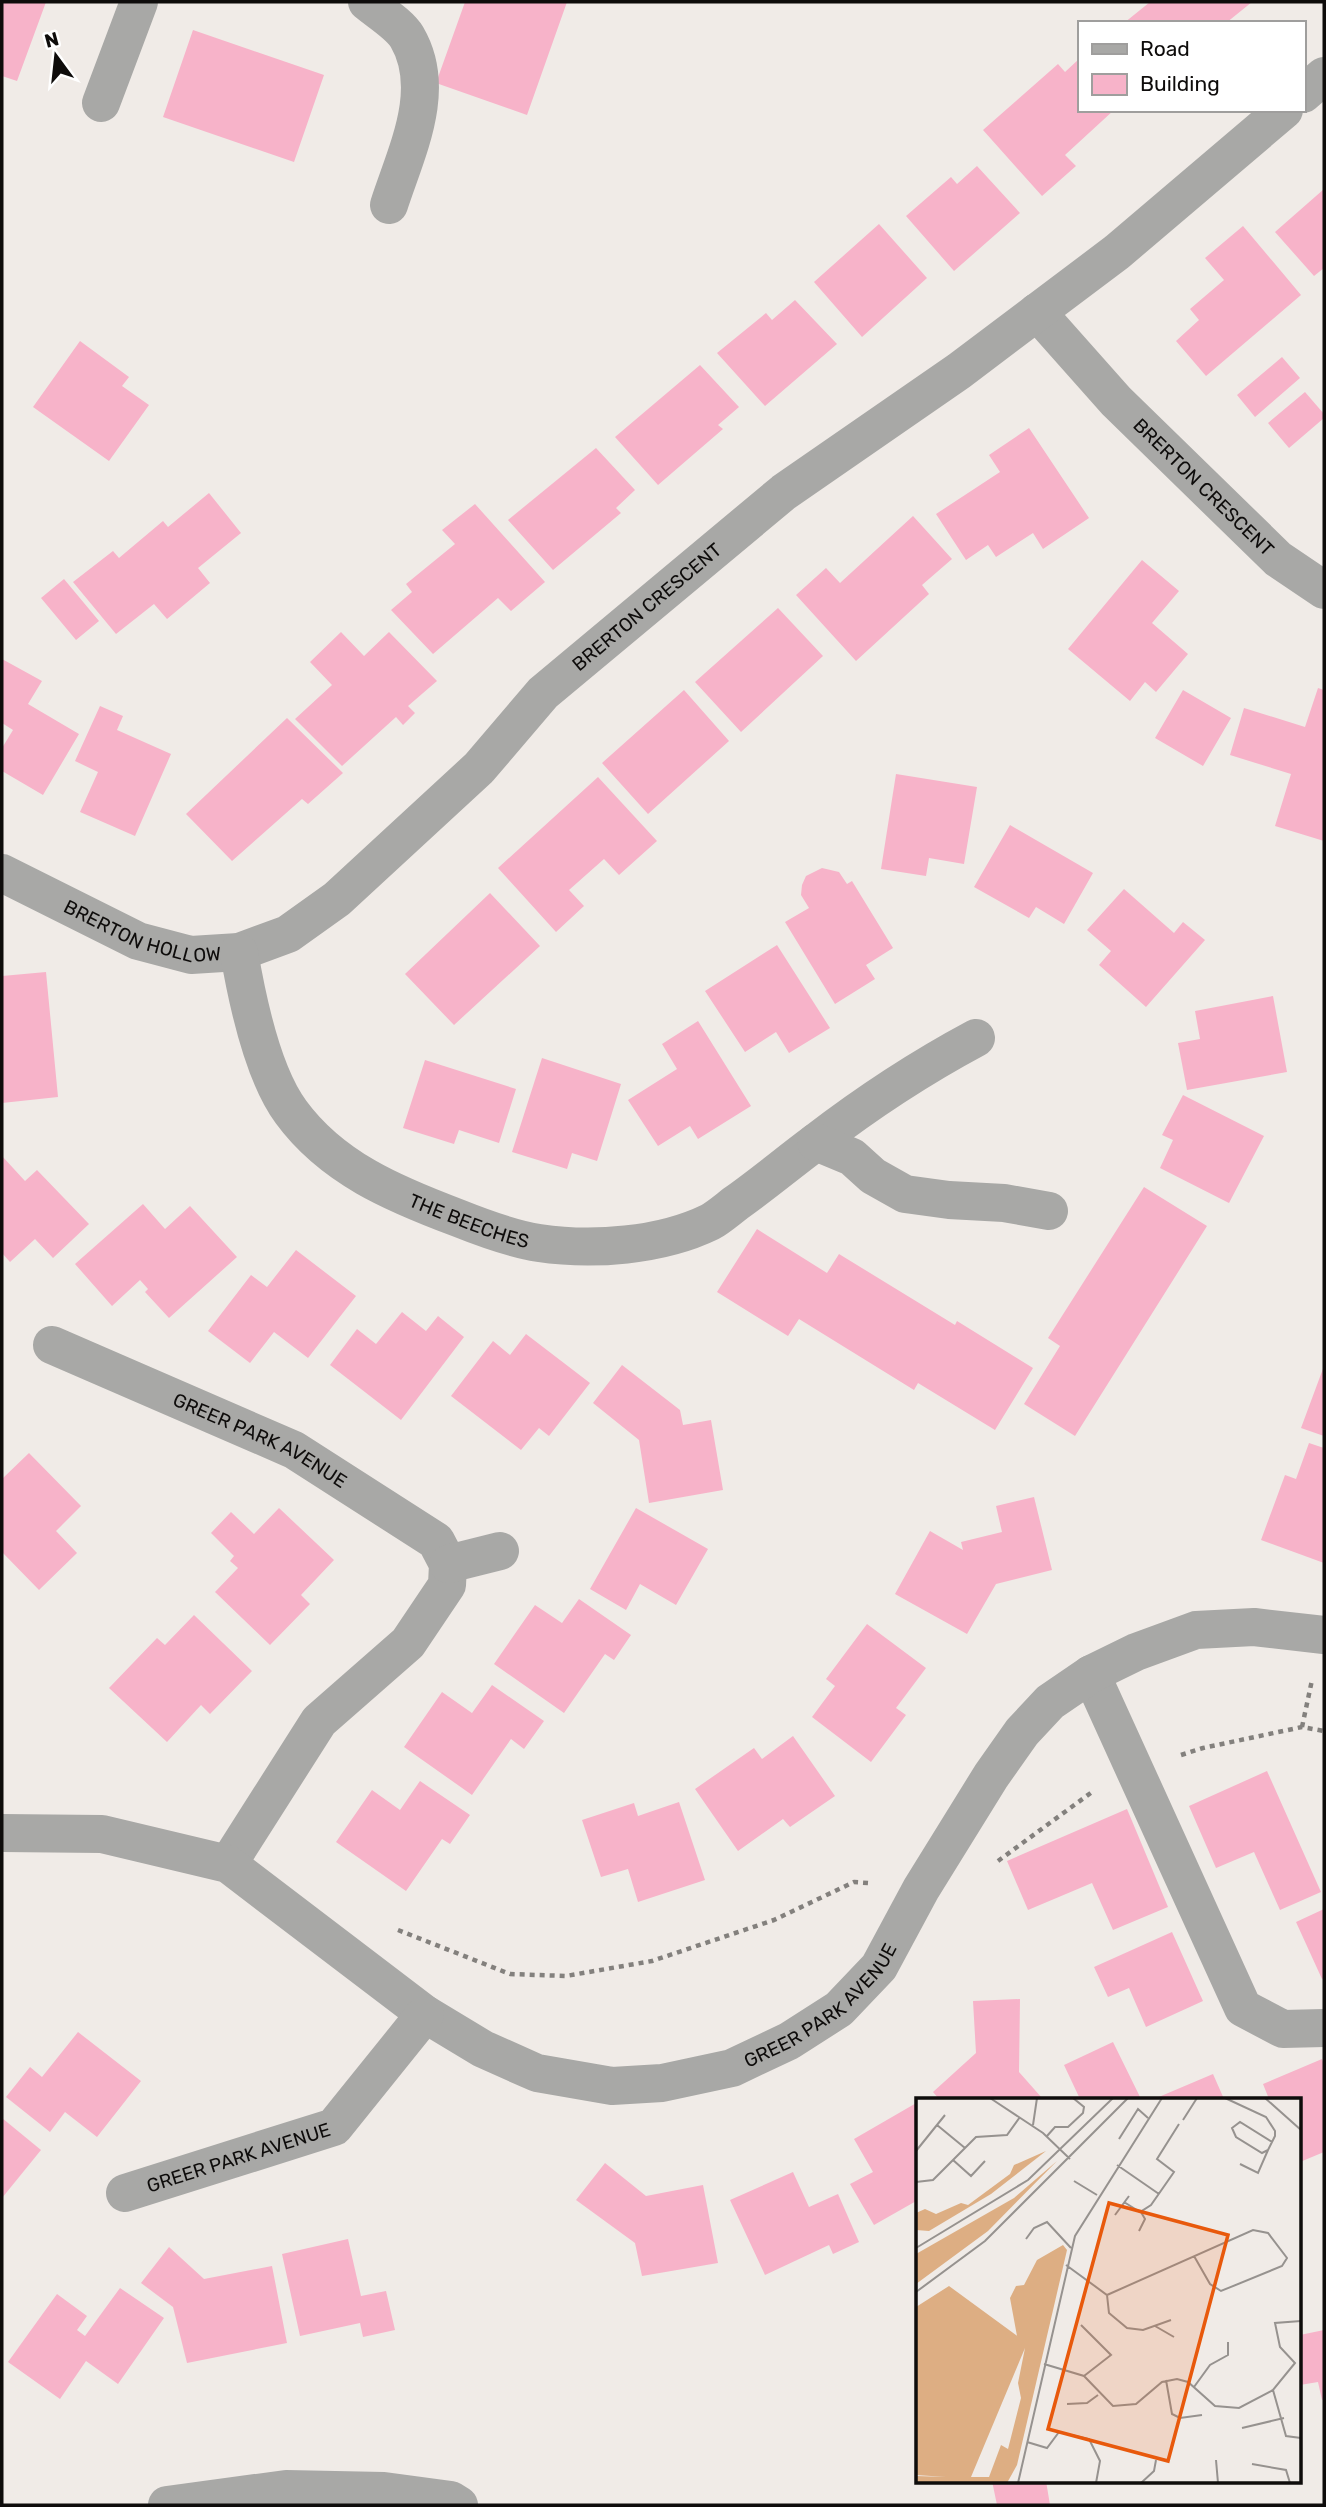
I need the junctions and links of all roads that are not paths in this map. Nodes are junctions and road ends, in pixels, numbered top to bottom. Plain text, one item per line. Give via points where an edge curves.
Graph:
1 (139, 2) edge
2 (367, 2) edge
3 (1324, 76) edge
4 (1305, 92) edge
5 (102, 103) dead end
6 (1282, 112) edge
7 (389, 205) dead end
8 (1037, 312) junction
9 (1324, 590) edge
10 (2, 873) edge
11 (288, 934) joint
12 (239, 952) junction
13 (975, 1038) dead end
14 (816, 1142) junction
15 (1049, 1211) dead end
16 (52, 1345) dead end
17 (500, 1551) dead end
18 (448, 1564) junction
19 (1324, 1635) edge
20 (1091, 1674) junction
21 (2, 1833) edge
22 (228, 1864) junction
23 (425, 2014) junction
24 (1324, 2028) edge
25 (125, 2193) dead end
26 (167, 2505) edge
27 (460, 2505) edge

1 - 5 street
2 - 7 street via 406,35 419,65 419,111
3 - 4 street
6 - 8 street, BRERTON CRESCENT via 1117,252
8 - 9 street, BRERTON CRESCENT via 1116,401 1278,559
8 - 11 street, BRERTON CRESCENT via 784,492 687,572 543,693 479,768 347,890
10 - 12 street, BRERTON HOLLOW via 138,941 191,955
11 - 12 street, BRERTON HOLLOW
12 - 14 street, THE BEECHES via 249,1010 270,1071 289,1110 313,1139 345,1166 399,1196 481,1227 538,1243 605,1246 662,1239 711,1221
13 - 14 street, THE BEECHES via 917,1070
14 - 15 street via 852,1157 873,1176 905,1194
16 - 18 street, GREER PARK AVENUE via 294,1450 436,1541
17 - 18 street
18 - 22 street via 447,1585 408,1643 319,1721
19 - 20 street, GREER PARK AVENUE via 1254,1627 1196,1630
20 - 23 street, GREER PARK AVENUE via 1050,1702 990,1776 879,1967 838,2010 789,2041 732,2068 662,2082 612,2085 537,2073 483,2049
20 - 24 street via 1242,2008 1283,2029
21 - 22 street, GREER PARK AVENUE via 103,1834
22 - 23 street, GREER PARK AVENUE
23 - 25 street, GREER PARK AVENUE via 334,2127
26 - 27 street via 286,2489 384,2491

